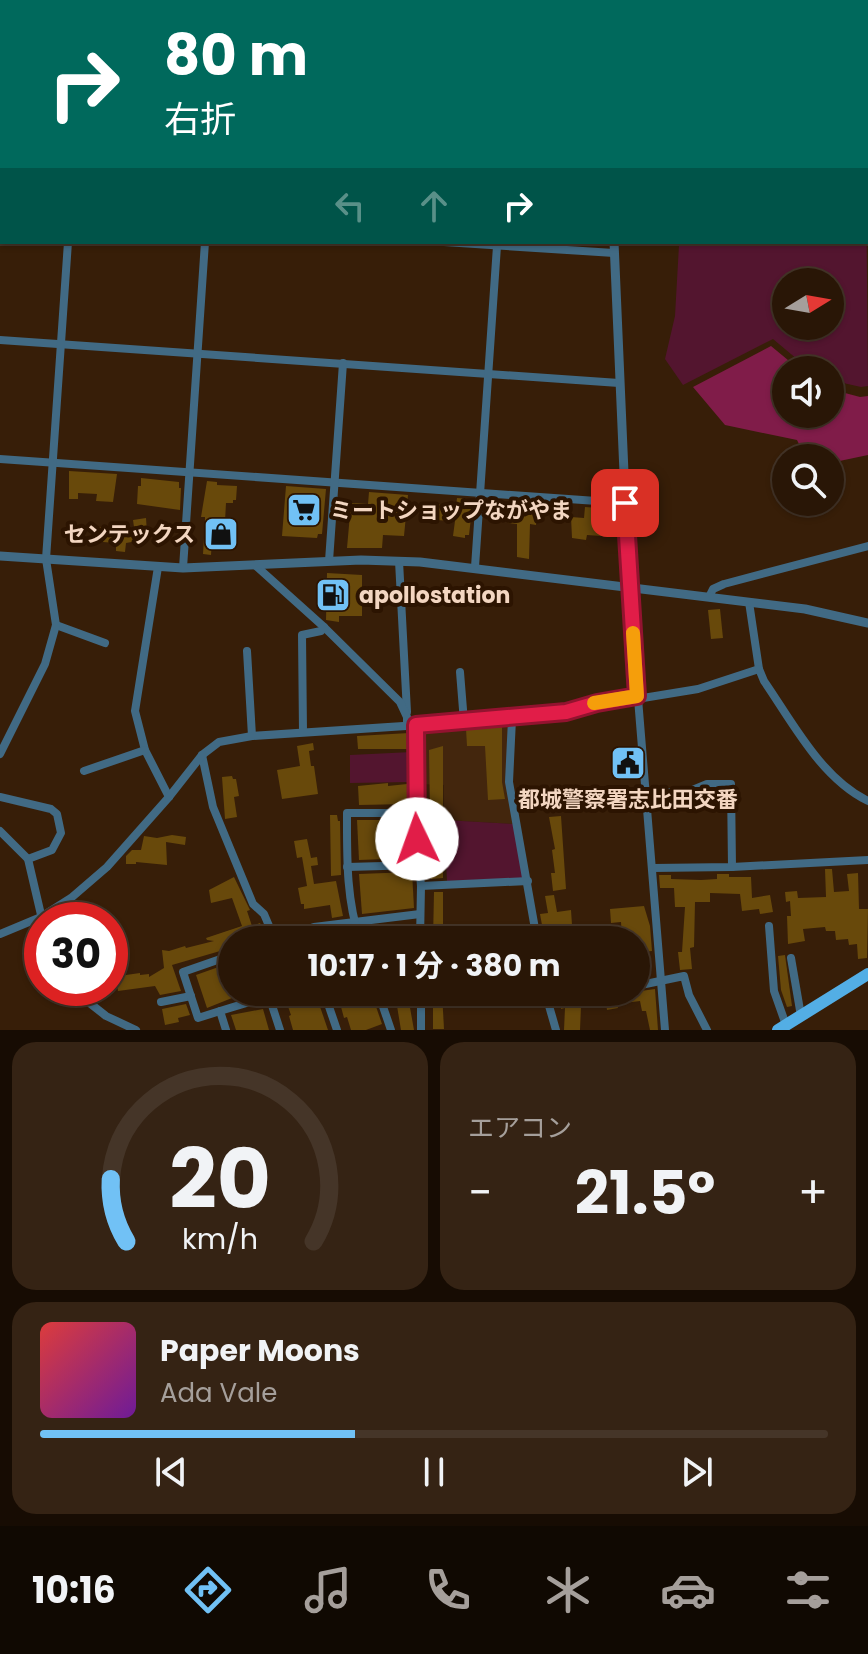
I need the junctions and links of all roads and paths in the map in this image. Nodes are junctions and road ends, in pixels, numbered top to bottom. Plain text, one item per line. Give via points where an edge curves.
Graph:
1 (68, 244) edge
2 (205, 244) edge
3 (470, 244) edge
4 (497, 246) junction
5 (614, 248) edge
6 (0, 340) edge
7 (62, 344) junction
8 (199, 354) junction
9 (343, 363) junction
10 (488, 374) junction
11 (619, 383) junction
12 (0, 459) edge
13 (52, 463) junction
14 (190, 472) junction
15 (334, 482) junction
16 (480, 492) junction
17 (625, 503) junction
18 (868, 546) edge
19 (0, 556) edge
20 (46, 559) junction
21 (329, 561) junction
22 (399, 561) junction
23 (256, 566) junction
24 (158, 567) junction
25 (475, 567) junction
26 (183, 568) junction
27 (629, 588) junction
28 (709, 597) junction
29 (749, 602) junction
30 (868, 623) edge
31 (56, 625) junction
32 (324, 627) junction
33 (105, 643) dead end
34 (247, 651) dead end
35 (759, 669) junction
36 (460, 672) dead end
37 (637, 696) junction
38 (512, 719) junction
39 (464, 722) junction
40 (410, 723) junction
41 (303, 732) junction
42 (252, 736) junction
43 (145, 750) junction
44 (0, 754) edge
45 (202, 755) junction
46 (84, 771) dead end
47 (645, 794) junction
48 (0, 797) edge
49 (169, 797) junction
50 (868, 801) edge
51 (415, 813) junction
52 (0, 831) edge
53 (28, 859) junction
54 (868, 860) edge
55 (419, 865) junction
56 (347, 867) junction
57 (732, 867) junction
58 (653, 868) junction
59 (528, 881) junction
60 (421, 886) junction
61 (38, 902) edge
62 (65, 902) edge
63 (420, 914) junction
64 (354, 922) junction
65 (24, 925) edge
66 (269, 926) edge
67 (328, 926) edge
68 (355, 926) edge
69 (420, 926) edge
70 (535, 926) edge
71 (769, 926) dead end
72 (0, 934) edge
73 (791, 958) dead end
74 (218, 960) edge
75 (868, 974) edge
76 (661, 981) junction
77 (650, 983) edge
78 (191, 996) junction
79 (161, 1002) dead end
80 (93, 1006) edge
81 (234, 1006) edge
82 (272, 1006) edge
83 (329, 1006) edge
84 (383, 1006) edge
85 (421, 1006) edge
86 (549, 1006) edge
87 (220, 1011) junction
88 (801, 1016) junction
89 (782, 1028) edge
90 (136, 1030) edge
91 (226, 1030) edge
92 (280, 1030) edge
93 (337, 1030) edge
94 (391, 1030) edge
95 (421, 1030) edge
96 (556, 1030) edge
97 (665, 1030) edge
98 (707, 1030) edge

1 - 7 street
2 - 8 street
3 - 4 street
4 - 5 street
4 - 10 street
5 - 11 street
6 - 7 street
7 - 8 street
7 - 13 street
8 - 9 street
8 - 14 street
9 - 10 street
9 - 15 street
10 - 11 street
10 - 16 street
11 - 17 street
12 - 13 street
13 - 14 street
13 - 20 street
14 - 15 street
14 - 26 street
15 - 16 street
15 - 21 street
16 - 17 street
16 - 25 street
17 - 27 street
18 - 28 street via 724,584
19 - 20 street
20 - 24 street
20 - 31 street
21 - 22 street
21 - 23 street
22 - 25 street
22 - 40 street
23 - 26 street
23 - 32 street
24 - 26 street
24 - 43 street via 135,711
25 - 27 street
27 - 28 street
27 - 37 street
28 - 29 street
29 - 30 street
29 - 35 street
31 - 33 street
31 - 44 street via 45,664
32 - 40 street via 400,702
32 - 41 street via 302,635
34 - 42 street
35 - 37 street via 698,689
35 - 50 street via 829,770
36 - 39 street
37 - 38 street
37 - 47 street
38 - 39 street
38 - 59 street via 509,782
39 - 40 street
40 - 41 street
40 - 51 street
41 - 42 street
42 - 45 street via 219,742
43 - 46 street
43 - 49 street
45 - 49 street
45 - 66 street via 213,807 253,904
47 - 57 street via 731,784
47 - 58 street
48 - 53 street via 57,814 61,833 52,850
49 - 62 street via 107,867
51 - 55 street
51 - 56 street via 347,813
52 - 53 street
53 - 61 street
54 - 57 street
55 - 56 street
55 - 60 street
56 - 64 street
57 - 58 street
58 - 76 street
59 - 60 street
59 - 70 street
60 - 63 street
63 - 64 street
63 - 69 street
64 - 67 street
64 - 68 street
65 - 72 street
71 - 89 street
73 - 88 street
74 - 78 street via 183,972
75 - 88 main road
76 - 77 street
76 - 97 street
76 - 98 street via 684,976
78 - 79 street
78 - 87 street via 198,1018
80 - 90 street
81 - 87 street
82 - 92 street
83 - 93 street
84 - 94 street
85 - 95 street
86 - 96 street
87 - 91 street
88 - 89 main road

